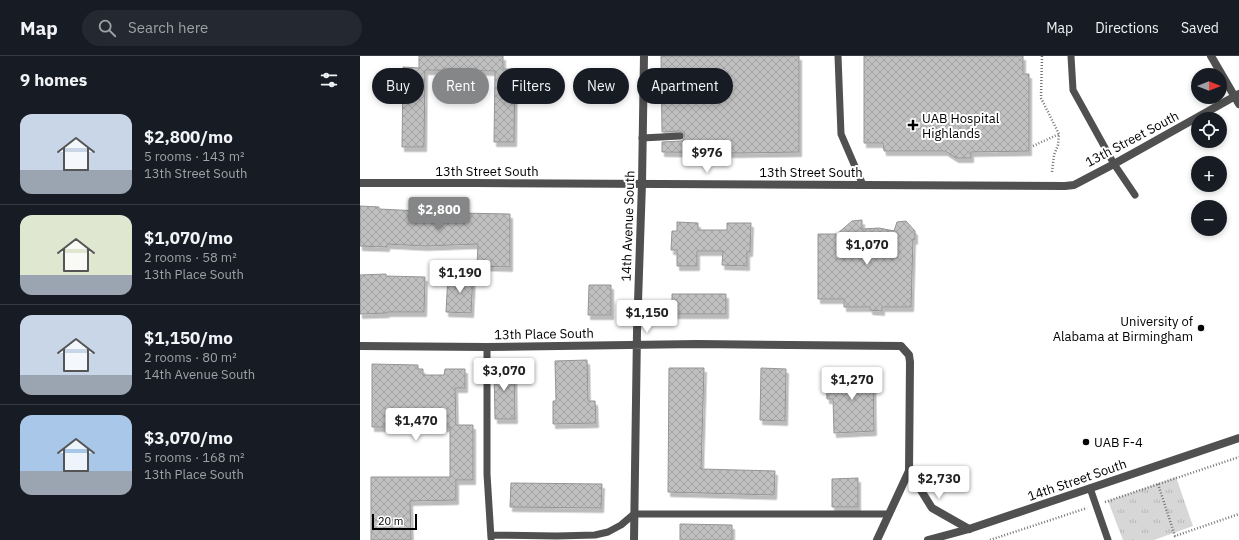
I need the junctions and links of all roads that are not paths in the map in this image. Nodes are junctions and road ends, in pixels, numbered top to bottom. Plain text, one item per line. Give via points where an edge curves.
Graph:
1 (644, 56) edge
2 (838, 56) edge
3 (1072, 56) edge
4 (1211, 56) edge
5 (1238, 98) edge
6 (680, 136) dead end
7 (642, 138) junction
8 (1114, 164) junction
9 (360, 183) edge
10 (642, 183) junction
11 (863, 185) junction
12 (1135, 194) dead end
13 (638, 345) junction
14 (360, 346) edge
15 (487, 347) junction
16 (1239, 438) edge
17 (909, 471) junction
18 (1090, 488) junction
19 (634, 514) junction
20 (889, 514) junction
21 (969, 529) junction
22 (491, 538) edge
23 (634, 540) edge
24 (877, 540) edge
25 (928, 540) edge
26 (1108, 540) edge

1 - 7 street, 14th Avenue South
2 - 11 lane via 841,134
3 - 8 lane via 1073,90
4 - 5 street
5 - 8 street, 13th Street South
6 - 7 lane
7 - 10 street, 14th Avenue South
8 - 11 street, 13th Street South via 1074,185 1065,186
8 - 12 lane
9 - 10 street, 13th Street South
10 - 11 street, 13th Street South
10 - 13 street, 14th Avenue South
13 - 15 street, 13th Place South
13 - 17 street, 13th Place South via 901,346 909,355 910,362
13 - 19 street, 14th Avenue South
14 - 15 street, 13th Place South
15 - 22 lane via 487,474
16 - 18 street, 14th Street South
17 - 20 street
17 - 21 street via 932,508
18 - 21 street, 14th Street South
18 - 26 lane
19 - 20 lane
19 - 22 lane via 621,525 595,535
19 - 23 street, 14th Avenue South
20 - 24 street
21 - 25 street, 14th Street South

